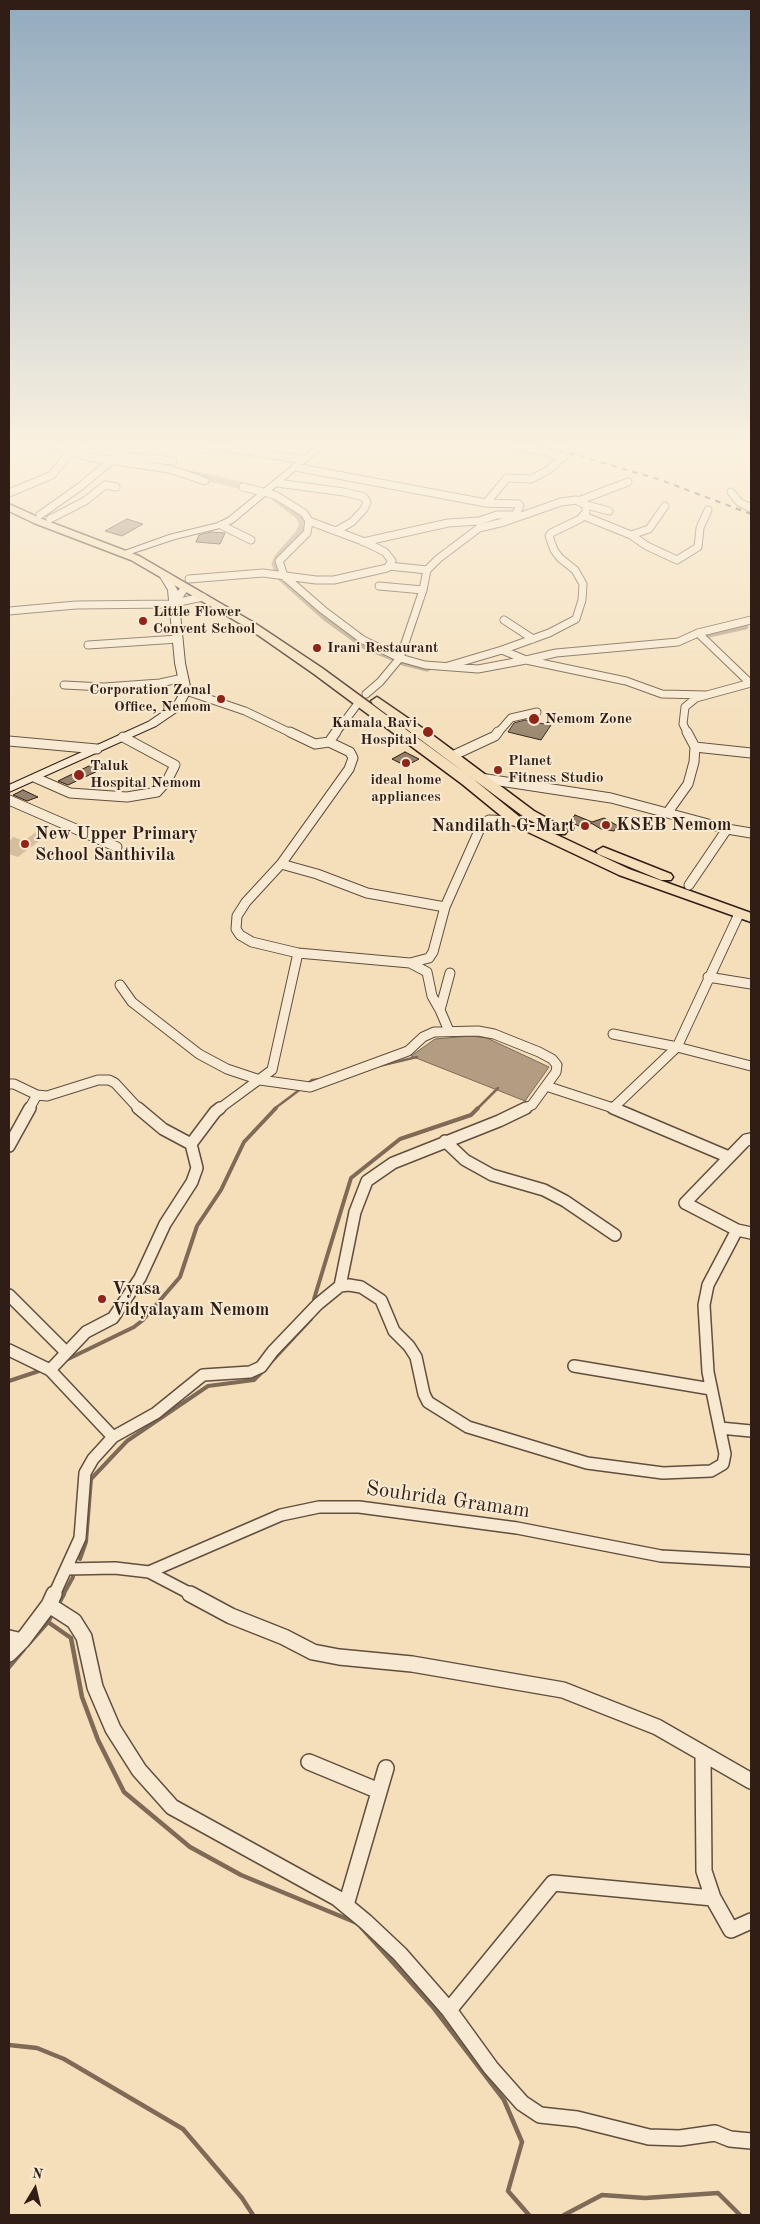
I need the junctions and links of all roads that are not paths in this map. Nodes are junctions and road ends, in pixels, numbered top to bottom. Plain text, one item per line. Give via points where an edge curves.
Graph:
1 (114, 547) edge
2 (116, 547) edge
3 (144, 547) edge
4 (293, 547) edge
5 (374, 547) edge
6 (454, 547) edge
7 (552, 547) edge
8 (649, 547) edge
9 (698, 547) edge
10 (129, 552) junction
11 (389, 566) junction
12 (427, 570) junction
13 (164, 575) junction
14 (284, 576) junction
15 (190, 583) junction
16 (379, 586) dead end
17 (423, 590) junction
18 (203, 597) junction
19 (174, 604) junction
20 (9, 611) edge
21 (504, 620) dead end
22 (750, 623) edge
23 (698, 633) junction
24 (178, 639) junction
25 (533, 639) junction
26 (88, 645) dead end
27 (502, 650) junction
28 (400, 658) junction
29 (526, 660) junction
30 (442, 667) junction
31 (183, 678) junction
32 (751, 683) edge
33 (64, 685) dead end
34 (186, 691) junction
35 (707, 695) junction
36 (363, 698) junction
37 (537, 712) dead end
38 (123, 737) junction
39 (9, 741) edge
40 (329, 742) junction
41 (695, 747) junction
42 (97, 749) junction
43 (751, 753) edge
44 (452, 756) junction
45 (36, 778) junction
46 (474, 779) junction
47 (9, 789) edge
48 (9, 800) edge
49 (668, 812) junction
50 (516, 821) junction
51 (727, 829) junction
52 (751, 833) edge
53 (117, 847) dead end
54 (281, 864) junction
55 (689, 885) junction
56 (751, 906) edge
57 (445, 907) junction
58 (745, 916) edge
59 (298, 953) junction
60 (410, 963) junction
61 (450, 973) dead end
62 (708, 977) junction
63 (751, 984) edge
64 (120, 985) dead end
65 (440, 1010) junction
66 (449, 1031) junction
67 (613, 1034) dead end
68 (677, 1047) junction
69 (751, 1066) edge
70 (260, 1080) junction
71 (9, 1084) edge
72 (546, 1086) junction
73 (38, 1095) junction
74 (612, 1108) junction
75 (751, 1139) edge
76 (445, 1141) junction
77 (191, 1144) junction
78 (9, 1146) edge
79 (730, 1157) junction
80 (737, 1230) junction
81 (751, 1233) edge
82 (615, 1235) dead end
83 (340, 1286) junction
84 (9, 1295) edge
85 (9, 1350) edge
86 (66, 1352) junction
87 (574, 1366) dead end
88 (50, 1370) junction
89 (711, 1389) junction
90 (720, 1428) junction
91 (751, 1431) edge
92 (113, 1437) junction
93 (751, 1561) edge
94 (67, 1569) junction
95 (149, 1572) junction
96 (49, 1605) junction
97 (15, 1640) edge
98 (9, 1654) edge
99 (703, 1755) junction
100 (309, 1762) dead end
101 (386, 1768) dead end
102 (751, 1781) edge
103 (379, 1791) junction
104 (713, 1898) junction
105 (346, 1905) junction
106 (751, 1921) edge
107 (449, 2010) junction
108 (751, 2140) edge

1 - 10 main road
2 - 10 main road
3 - 10 street
4 - 14 street via 279,561
5 - 11 street via 385,552 392,561
6 - 12 street
7 - 25 street via 575,570 583,584 582,600 576,619
8 - 9 street via 677,560
10 - 13 main road
10 - 15 main road
11 - 12 street
11 - 14 street via 340,579
12 - 17 street
13 - 15 main road
13 - 19 street via 173,590
14 - 15 street via 242,573
14 - 28 street via 363,640
15 - 18 main road
15 - 19 street
15 - 36 main road via 284,636
16 - 17 street
17 - 28 street
18 - 19 street
18 - 36 main road
19 - 20 street via 76,604
19 - 24 street
21 - 25 street
22 - 23 street
23 - 29 street via 678,642 556,653
23 - 32 street
24 - 26 street
24 - 31 street
25 - 27 street
27 - 29 street
27 - 30 street
28 - 30 street
28 - 36 street
29 - 30 street via 478,669
29 - 35 street via 626,681 662,694
31 - 33 street via 104,687
31 - 34 street
32 - 35 street
34 - 38 street via 177,707 152,724
34 - 40 street via 245,712 315,744
35 - 41 street via 696,698 685,708 683,724
36 - 40 street
36 - 44 main road
36 - 46 main road
37 - 44 street via 511,718 495,736
38 - 42 street
38 - 45 street via 174,765 167,781 157,792 127,797 70,793
39 - 42 street
40 - 54 street via 350,752 351,764
41 - 43 street
41 - 49 street via 688,784
42 - 45 street
44 - 46 main road
45 - 47 street
46 - 49 street via 611,798
46 - 50 main road
46 - 55 main road via 545,824
48 - 53 street
49 - 51 street
50 - 57 street via 485,821
50 - 58 main road via 624,872
51 - 52 street
51 - 55 street
54 - 57 street via 367,893
54 - 59 street via 246,902 237,916 236,929 252,942
55 - 56 main road
57 - 60 street via 433,952 422,962
58 - 62 street
59 - 60 street
59 - 70 street via 272,1070
60 - 65 street via 427,972 432,996
61 - 65 street
62 - 63 street
62 - 68 street
64 - 70 street via 132,1002 199,1054 227,1069
65 - 66 street
66 - 70 street via 434,1032 408,1051 310,1087
66 - 72 street via 494,1034 552,1059 557,1065 556,1072
67 - 68 street
68 - 69 street
68 - 74 street
70 - 77 street via 215,1112
71 - 73 street
72 - 74 street
72 - 76 street via 532,1105
73 - 77 street via 47,1096 98,1080 109,1080 144,1115
73 - 78 street
74 - 79 street
75 - 79 street
76 - 82 street via 464,1160 485,1171 544,1190
76 - 83 street via 393,1163 367,1180 355,1212
77 - 86 street via 197,1168 192,1182 165,1224 140,1278 113,1318 86,1332
79 - 80 street via 684,1203
80 - 81 street
80 - 89 street via 708,1285 704,1305
83 - 90 street via 361,1287 381,1300 394,1331 416,1357 428,1402 468,1427 587,1463 663,1473 711,1472 717,1469 723,1464 725,1454
83 - 92 street via 304,1317 261,1367 250,1372 202,1375 156,1412
84 - 86 street
85 - 88 street
86 - 88 street
87 - 89 street
88 - 92 street
89 - 90 street
90 - 91 street
92 - 94 street via 85,1473 80,1538
93 - 95 street, Souhrida Gramam via 661,1556 517,1528 359,1507 319,1507 281,1516
94 - 95 street
94 - 96 street
95 - 99 street via 231,1616 313,1652 412,1664 563,1690 657,1727
96 - 97 street
96 - 105 street via 74,1621 84,1637 95,1687 113,1730 139,1770 172,1806
97 - 98 street
99 - 102 street
99 - 104 street via 704,1871
100 - 103 street
101 - 103 street
103 - 105 street
104 - 106 street via 731,1930
104 - 107 street via 553,1884
105 - 107 street via 400,1954
107 - 108 street via 491,2068 522,2103 540,2115 577,2119 649,2138 715,2133 730,2139

